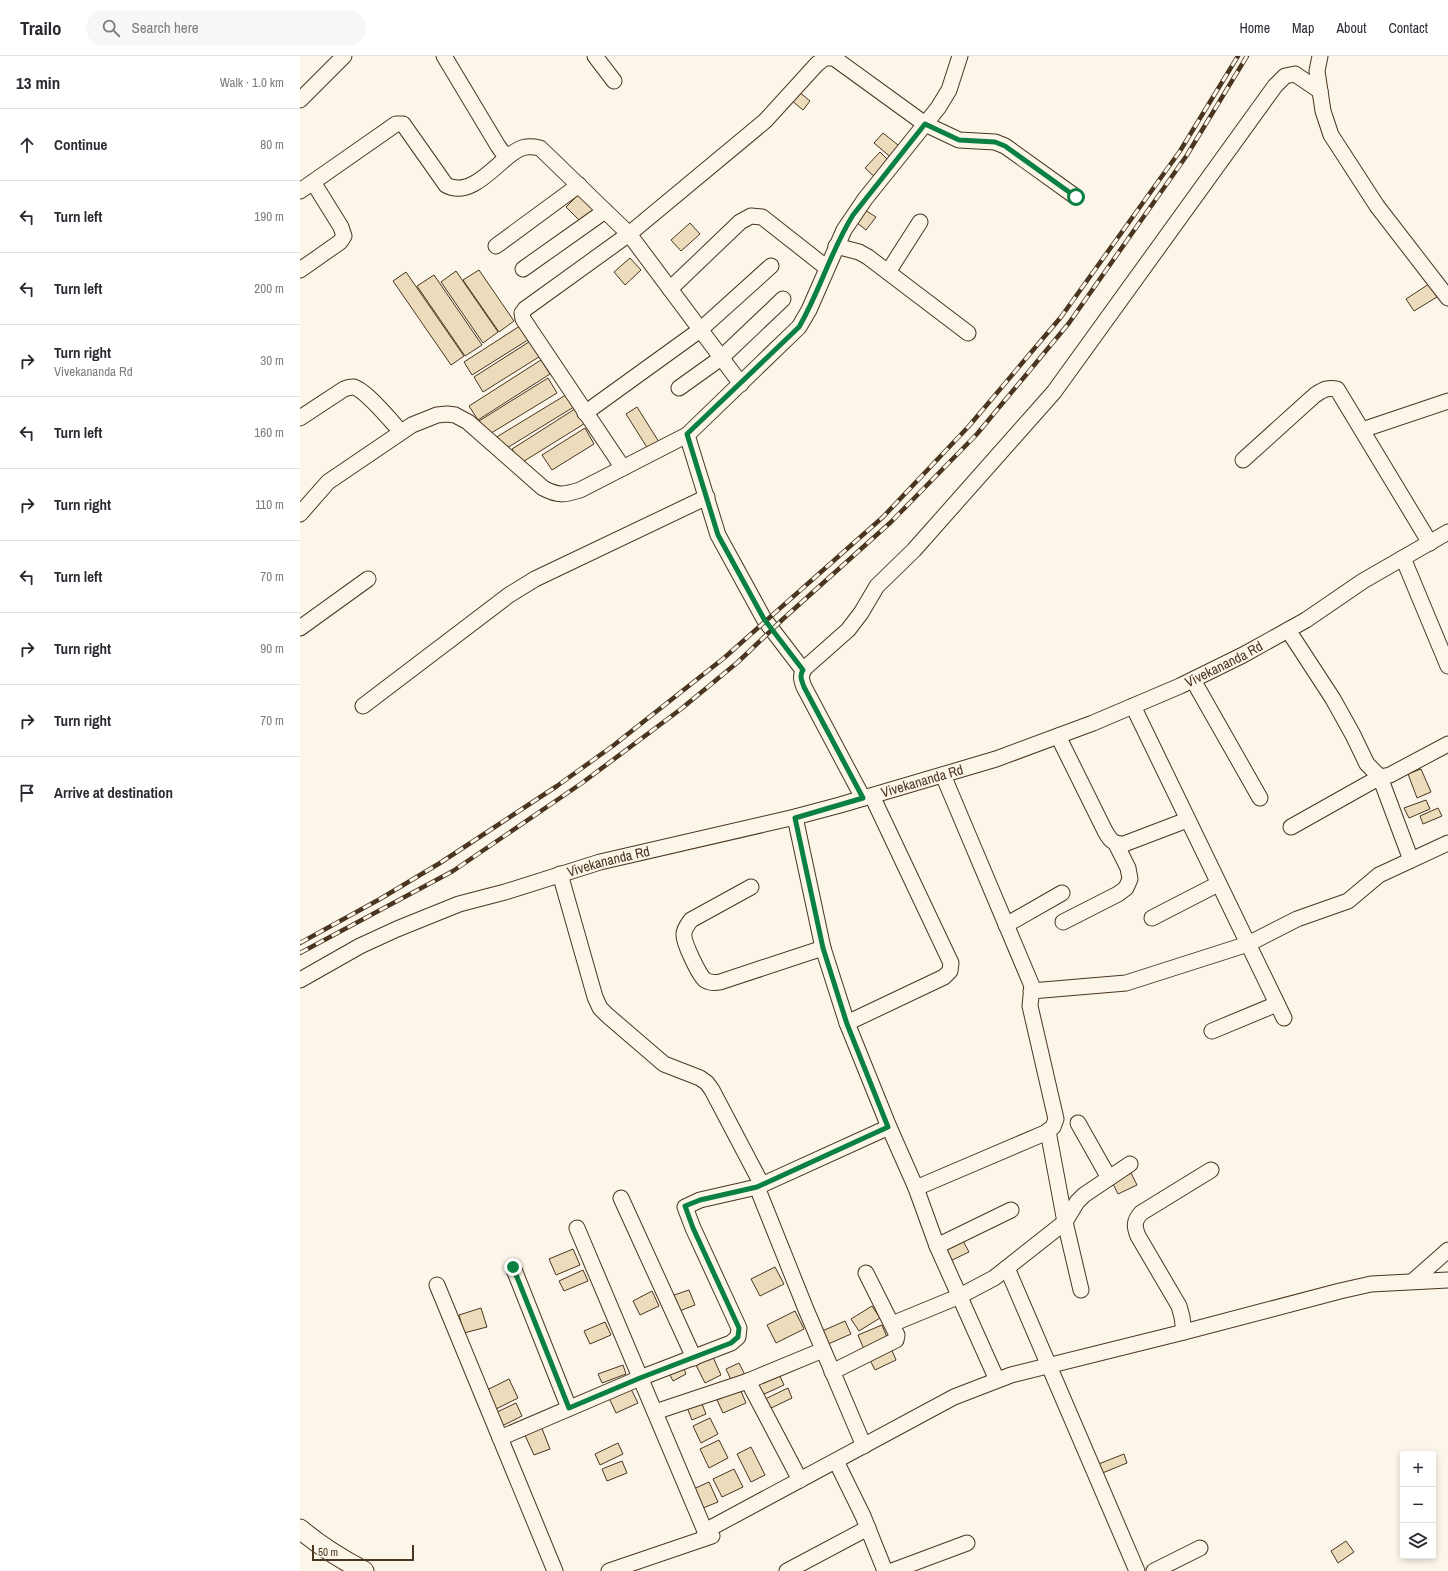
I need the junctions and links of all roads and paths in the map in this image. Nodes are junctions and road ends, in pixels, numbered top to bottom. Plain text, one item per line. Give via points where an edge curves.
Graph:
1 (344, 56) edge
2 (444, 56) edge
3 (595, 56) edge
4 (960, 56) edge
5 (1320, 56) edge
6 (825, 57) edge
7 (614, 81) dead end
8 (1320, 91) junction
9 (300, 100) edge
10 (925, 124) junction
11 (510, 155) junction
12 (313, 182) junction
13 (579, 185) junction
14 (300, 191) edge
15 (1076, 197) dead end
16 (604, 210) junction
17 (920, 222) dead end
18 (629, 234) junction
19 (496, 246) dead end
20 (836, 246) junction
21 (771, 266) dead end
22 (827, 268) junction
23 (523, 269) dead end
24 (300, 270) edge
25 (888, 272) junction
26 (670, 289) junction
27 (1448, 298) edge
28 (783, 299) dead end
29 (700, 330) junction
30 (968, 333) dead end
31 (721, 358) junction
32 (741, 384) junction
33 (679, 388) dead end
34 (1448, 401) edge
35 (585, 413) junction
36 (300, 418) edge
37 (1362, 430) junction
38 (401, 432) junction
39 (687, 434) junction
40 (1243, 460) dead end
41 (623, 468) junction
42 (707, 497) junction
43 (301, 510) edge
44 (1448, 532) edge
45 (1430, 543) junction
46 (1403, 558) junction
47 (368, 579) dead end
48 (300, 628) edge
49 (1288, 630) junction
50 (1448, 666) edge
51 (803, 670) junction
52 (1193, 680) junction
53 (363, 706) dead end
54 (1133, 706) junction
55 (1058, 736) junction
56 (1448, 744) edge
57 (943, 774) junction
58 (1380, 777) junction
59 (868, 797) junction
60 (1260, 798) dead end
61 (795, 818) junction
62 (1187, 820) junction
63 (1291, 827) dead end
64 (1448, 842) edge
65 (1116, 844) junction
66 (1412, 860) junction
67 (560, 874) junction
68 (1218, 884) junction
69 (751, 888) dead end
70 (1062, 893) dead end
71 (1152, 918) dead end
72 (1063, 922) dead end
73 (1006, 925) junction
74 (1248, 944) junction
75 (823, 948) junction
76 (300, 980) edge
77 (1031, 991) junction
78 (1277, 1004) junction
79 (1284, 1018) dead end
80 (847, 1024) junction
81 (1212, 1031) dead end
82 (1078, 1123) dead end
83 (888, 1127) junction
84 (1048, 1131) junction
85 (1130, 1164) dead end
86 (1211, 1170) dead end
87 (1109, 1178) junction
88 (760, 1186) junction
89 (916, 1188) junction
90 (621, 1198) dead end
91 (1011, 1210) dead end
92 (1065, 1222) junction
93 (577, 1228) dead end
94 (937, 1246) junction
95 (1448, 1250) edge
96 (513, 1267) dead end
97 (1007, 1268) junction
98 (866, 1272) dead end
99 (1448, 1280) edge
100 (1413, 1281) junction
101 (437, 1285) dead end
102 (1081, 1290) dead end
103 (960, 1296) junction
104 (892, 1324) junction
105 (1184, 1332) junction
106 (823, 1350) junction
107 (694, 1358) junction
108 (1048, 1365) junction
109 (832, 1372) junction
110 (640, 1378) junction
111 (997, 1380) junction
112 (748, 1381) junction
113 (569, 1408) junction
114 (655, 1412) junction
115 (500, 1438) junction
116 (864, 1446) junction
117 (836, 1461) junction
118 (800, 1480) junction
119 (868, 1528) junction
120 (300, 1529) edge
121 (705, 1531) junction
122 (967, 1543) dead end
123 (1200, 1548) dead end
124 (364, 1571) edge
125 (555, 1571) edge
126 (609, 1571) edge
127 (787, 1571) edge
128 (885, 1571) edge
129 (892, 1571) edge
130 (1137, 1571) edge
131 (1154, 1571) edge

1 - 9 street
2 - 11 street via 498,146
3 - 7 street
4 - 10 street via 949,90
5 - 8 street via 1317,71
6 - 10 street via 834,58
6 - 18 street via 765,121
8 - 27 street via 1323,112 1331,135 1377,206
8 - 51 street via 1295,74 1285,76 1275,86 1054,392 914,550 877,586 848,630
10 - 15 street via 959,140 995,142 1005,146
10 - 20 street via 853,215
11 - 12 street via 476,182 463,189 453,189 446,185 404,124 396,124
11 - 13 street via 529,146 540,148
12 - 14 street
12 - 24 street via 344,236 340,242
13 - 16 street
13 - 19 street
16 - 18 street
16 - 23 street
17 - 25 street
18 - 26 street
18 - 35 street via 525,309 522,314
20 - 22 street
20 - 25 street via 859,252
21 - 29 street
22 - 26 street via 762,217 750,216 740,222
22 - 32 street via 799,327
25 - 30 street
26 - 29 street
28 - 31 street
29 - 31 street
29 - 35 street
31 - 32 street
31 - 33 street
32 - 39 street
34 - 37 street
35 - 41 street
36 - 38 street via 344,389 352,387 359,389 369,398
37 - 40 street via 1337,389 1323,389
37 - 45 street
38 - 41 street via 436,415 455,415 468,422 542,488 565,495
38 - 43 street via 328,482
39 - 41 street
39 - 42 street
42 - 51 street via 718,535 764,619
42 - 53 street via 535,579 509,595
44 - 45 street, Vivekananda Rd
45 - 46 street, Vivekananda Rd
46 - 49 street, Vivekananda Rd
46 - 50 street
47 - 48 street
49 - 52 street, Vivekananda Rd
49 - 58 street via 1333,700 1367,764
51 - 59 street via 801,679 804,687
52 - 54 street, Vivekananda Rd
52 - 60 street
54 - 55 street, Vivekananda Rd
54 - 62 street
55 - 57 street, Vivekananda Rd
55 - 65 street via 1104,831
56 - 58 street via 1390,775
57 - 59 street, Vivekananda Rd
57 - 73 street
58 - 63 street
58 - 66 street
59 - 61 street, Vivekananda Rd
59 - 80 street via 951,963 950,971 944,977
61 - 67 street, Vivekananda Rd via 607,860
61 - 75 street
62 - 65 street via 1124,844
62 - 68 street
64 - 66 street
65 - 72 street via 1128,868 1130,879 1126,888
66 - 74 street via 1372,880 1348,900 1298,919
67 - 76 street, Vivekananda Rd via 430,914 360,946
67 - 88 street via 600,1008 664,1064 707,1083
68 - 71 street
68 - 74 street
69 - 75 street via 691,920 686,926 686,943 700,974 706,980 720,982
70 - 73 street
73 - 77 street via 1032,986
74 - 77 street via 1126,983
74 - 78 street
75 - 80 street
77 - 84 street via 1030,1006 1056,1119
78 - 79 street
78 - 81 street
80 - 83 street
82 - 87 street
83 - 88 street
83 - 89 street
84 - 89 street
84 - 92 street
85 - 87 street
86 - 105 street via 1141,1213 1135,1220 1138,1236 1179,1306
87 - 92 street via 1084,1194
88 - 106 street
88 - 107 street via 685,1206 739,1328 738,1337 731,1343
89 - 94 street
90 - 107 street
91 - 94 street
92 - 97 street
92 - 102 street
93 - 110 street
94 - 103 street
95 - 100 street
96 - 113 street
97 - 103 street via 983,1285
97 - 108 street
98 - 104 street
99 - 100 street
100 - 105 street via 1371,1284 1340,1290
101 - 115 street
103 - 104 street
103 - 111 street
104 - 109 street via 897,1335 896,1340
105 - 108 street
106 - 109 street
106 - 112 street
107 - 110 street
108 - 111 street
108 - 130 street
109 - 116 street
110 - 113 street
110 - 114 street
111 - 116 street via 954,1397
112 - 114 street
112 - 118 street
113 - 115 street
114 - 121 street
115 - 125 street
116 - 117 street
117 - 118 street
117 - 119 street
118 - 121 street
119 - 127 street
119 - 128 street
120 - 124 main road via 328,1550
121 - 126 street via 712,1536
122 - 129 street
123 - 131 street

